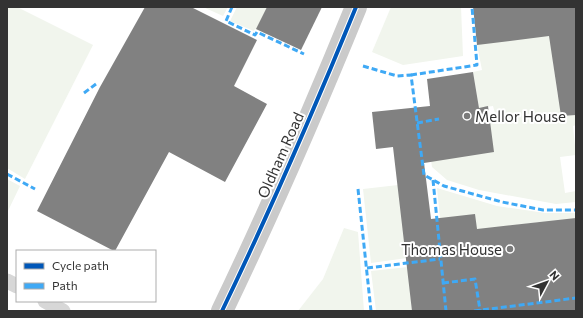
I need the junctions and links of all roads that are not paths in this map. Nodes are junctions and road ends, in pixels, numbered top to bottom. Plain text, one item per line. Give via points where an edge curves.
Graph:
1 (356, 7) edge
2 (7, 281) edge
3 (16, 286) edge
4 (47, 302) edge
5 (63, 311) edge
6 (222, 311) edge

1 - 6 main road, Oldham Road via 264,224
2 - 3 lane
4 - 5 lane

